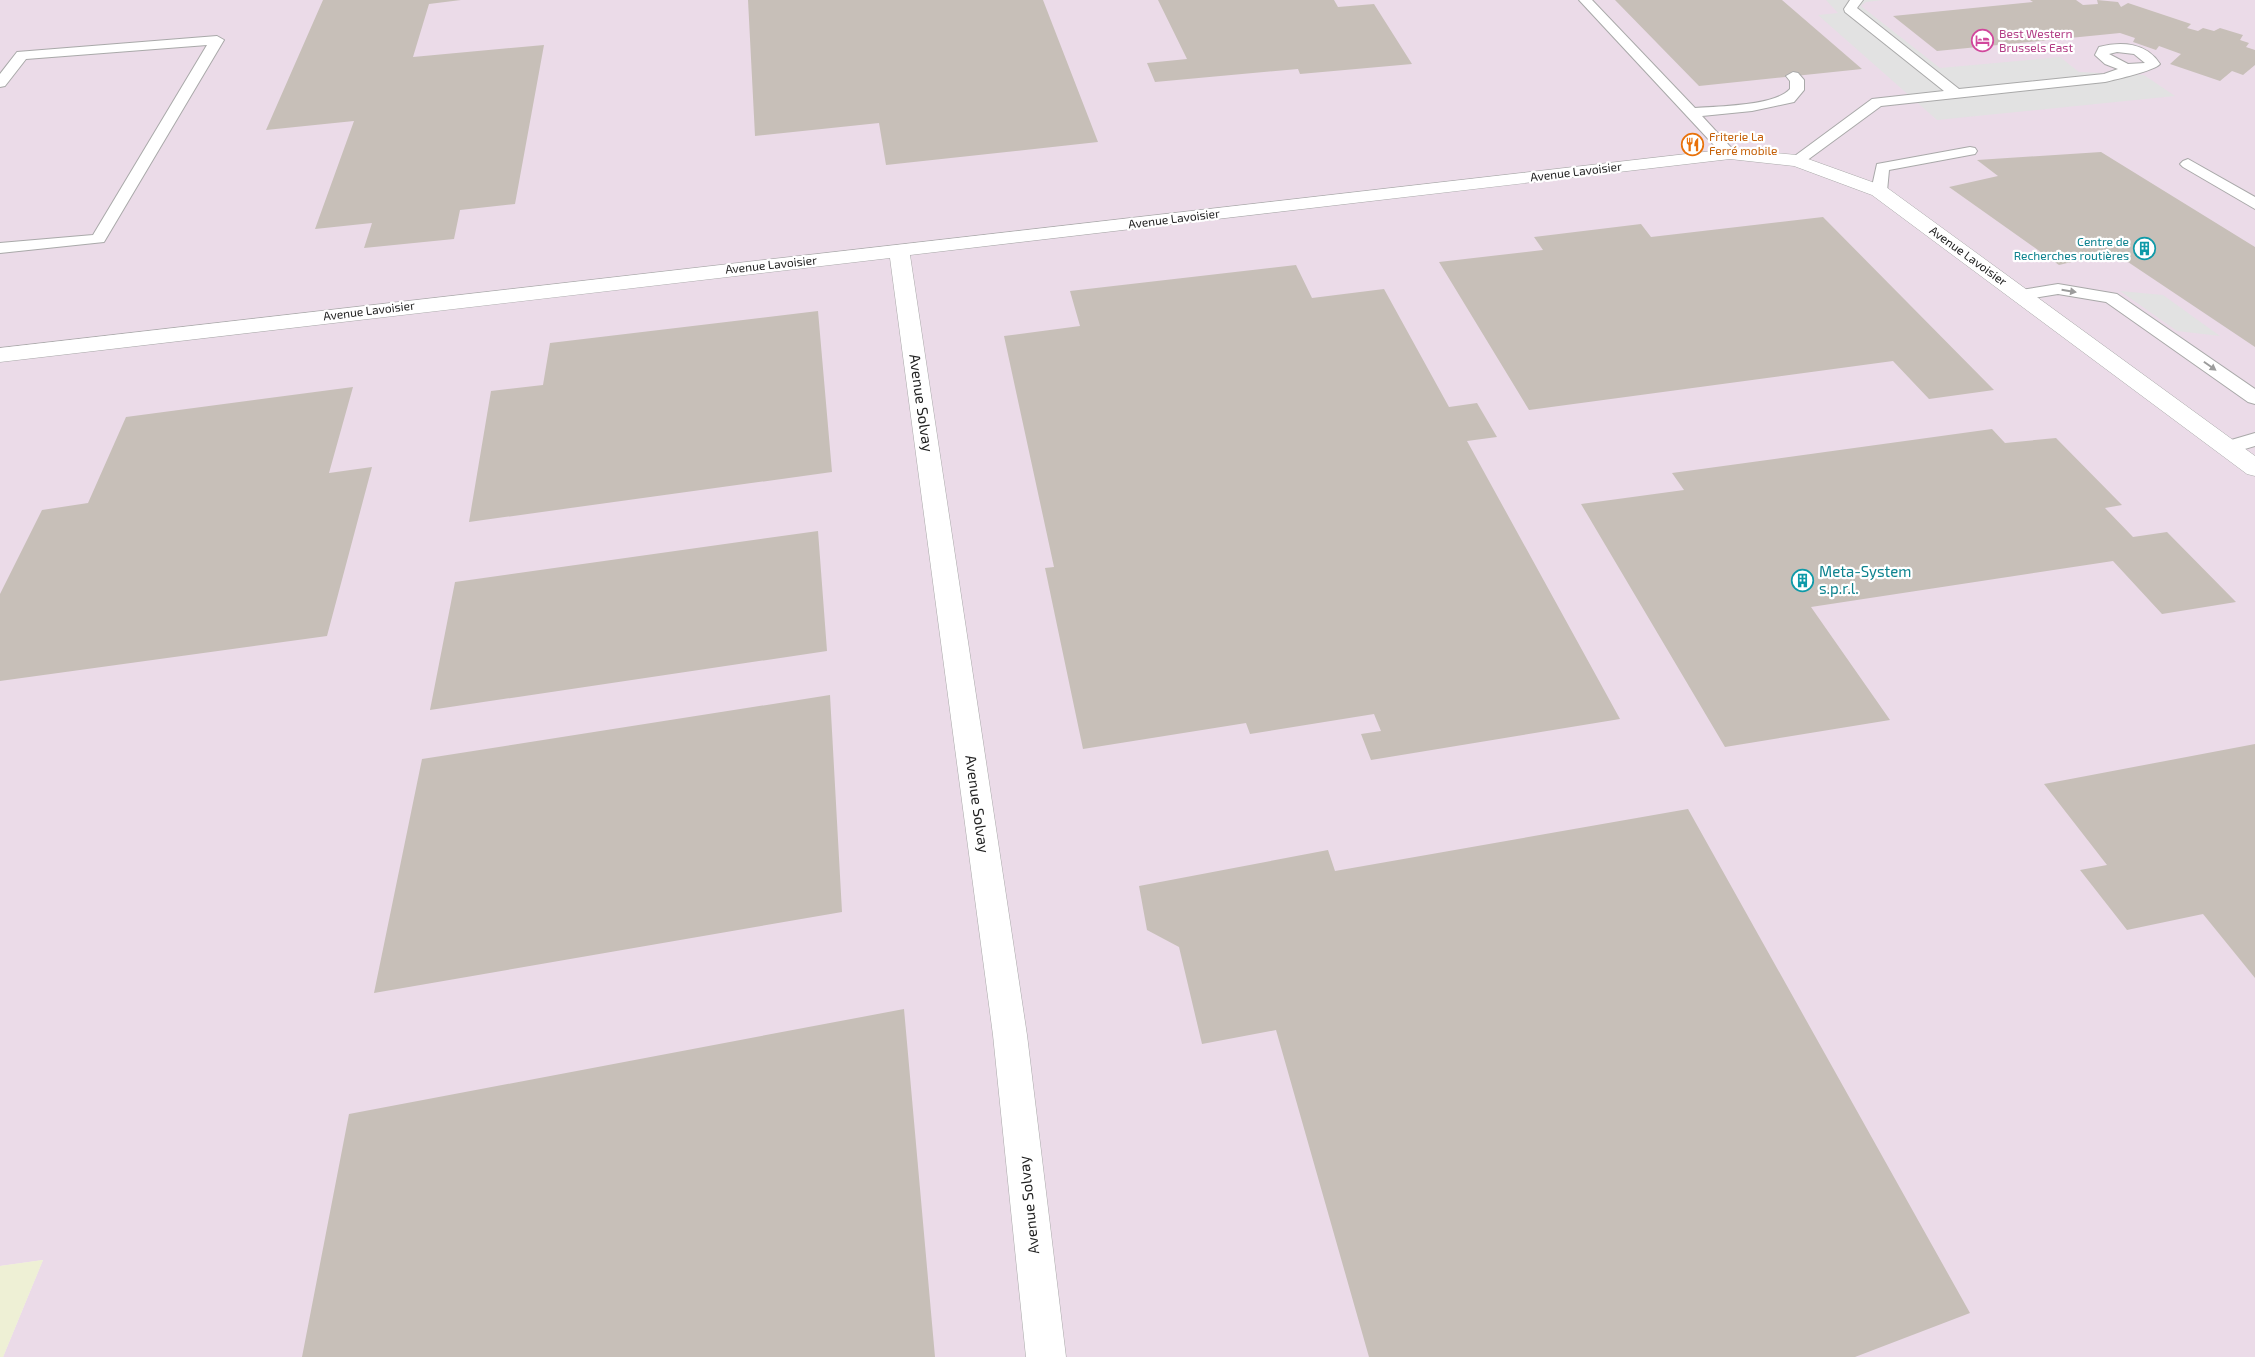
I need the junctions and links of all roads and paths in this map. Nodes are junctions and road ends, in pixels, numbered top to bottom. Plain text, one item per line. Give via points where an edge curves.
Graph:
1 (1585, 0) edge
2 (1857, 0) edge
3 (18, 60) junction
4 (0, 62) edge
5 (2134, 69) dead end
6 (1793, 76) dead end
7 (0, 83) edge
8 (1954, 93) junction
9 (1692, 113) junction
10 (1970, 151) dead end
11 (1730, 154) junction
12 (1797, 161) junction
13 (2188, 164) dead end
14 (1879, 191) junction
15 (2255, 204) edge
16 (0, 248) edge
17 (899, 252) junction
18 (2021, 295) junction
19 (0, 355) edge
20 (2255, 398) edge
21 (2255, 439) edge
22 (2228, 448) junction
23 (2255, 468) edge
24 (1046, 1357) edge

1 - 9 lane
2 - 8 lane via 1850,9
3 - 4 lane
3 - 7 lane
3 - 16 lane via 22,55 217,40 98,240
5 - 8 lane via 2105,78
6 - 9 lane via 1797,90 1789,99 1752,107
8 - 12 lane via 1877,102
9 - 11 lane
10 - 14 lane via 1882,167
11 - 12 street, Avenue Lavoisier
11 - 17 street, Avenue Lavoisier
12 - 14 street, Avenue Lavoisier
13 - 15 lane
14 - 18 street, Avenue Lavoisier
17 - 19 street, Avenue Lavoisier via 673,275
17 - 24 street, Avenue Solvay via 1010,1035
18 -> 20 lane via 2058,289 2111,298
18 - 22 street, Avenue Lavoisier
21 - 22 lane
22 - 23 street, Avenue Lavoisier

